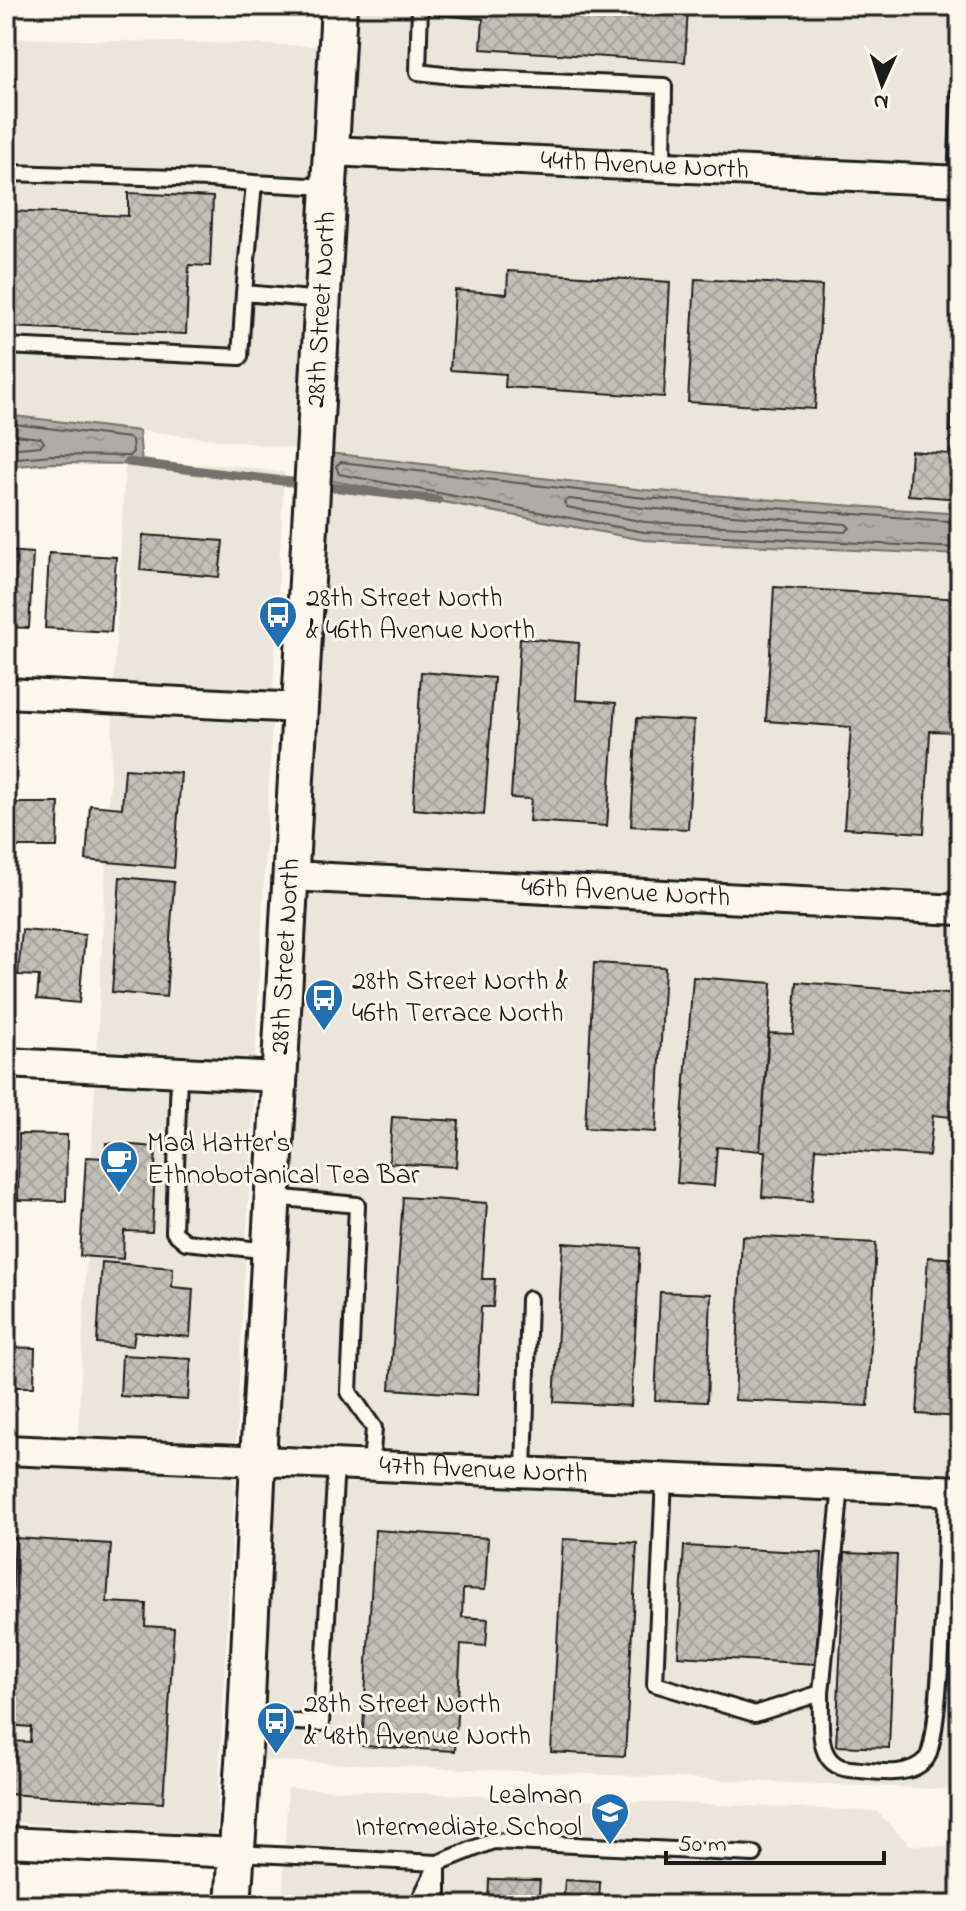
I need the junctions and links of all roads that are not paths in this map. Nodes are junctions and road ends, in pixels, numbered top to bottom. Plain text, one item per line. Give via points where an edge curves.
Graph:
1 (339, 6) edge
2 (420, 6) edge
3 (960, 88) edge
4 (331, 151) junction
5 (663, 167) junction
6 (6, 173) edge
7 (958, 181) edge
8 (254, 183) junction
9 (329, 187) junction
10 (244, 293) junction
11 (322, 300) junction
12 (6, 346) edge
13 (6, 693) edge
14 (300, 708) junction
15 (290, 876) junction
16 (960, 910) edge
17 (6, 1063) edge
18 (179, 1072) junction
19 (279, 1077) junction
20 (272, 1197) junction
21 (270, 1251) junction
22 (529, 1299) dead end
23 (6, 1450) edge
24 (258, 1460) junction
25 (336, 1463) junction
26 (371, 1465) junction
27 (524, 1472) junction
28 (664, 1478) junction
29 (841, 1486) junction
30 (954, 1491) edge
31 (821, 1693) junction
32 (246, 1720) junction
33 (6, 1842) edge
34 (236, 1853) junction
35 (754, 1854) dead end
36 (438, 1863) junction
37 (233, 1905) edge
38 (417, 1905) edge
39 (438, 1905) edge

1 - 4 street, 28th Street North
2 - 5 lane via 418,72 664,86
3 - 7 lane
4 - 5 street, 44th Avenue North
4 - 9 street, 28th Street North
5 - 7 street, 44th Avenue North
6 - 8 lane
8 - 9 lane
8 - 10 lane
9 - 11 street, 28th Street North
10 - 11 lane
10 - 12 lane via 240,357
11 - 14 street, 28th Street North
13 - 14 street
14 - 15 street, 28th Street North
15 - 16 street, 46th Avenue North
15 - 19 street, 28th Street North
17 - 18 street
18 - 19 street
18 - 21 lane via 174,1232 186,1242
19 - 20 street, 28th Street North
20 - 21 street, 28th Street North
20 - 26 lane via 357,1205 349,1392 374,1428
21 - 24 street, 28th Street North
22 - 27 lane
23 - 24 street, 47th Avenue North
24 - 25 street, 47th Avenue North
24 - 32 street, 28th Street North
25 - 26 street, 47th Avenue North
25 - 32 lane via 321,1723
26 - 27 street, 47th Avenue North
27 - 28 street, 47th Avenue North
28 - 29 street, 47th Avenue North
28 - 31 lane via 655,1684 755,1714
29 - 30 street, 47th Avenue North
29 - 31 lane
30 - 31 lane via 932,1751 904,1772 832,1764 823,1747
32 - 34 street, 28th Street North
33 - 34 street
34 - 36 lane
34 - 37 street, 28th Street North
35 - 36 lane via 493,1841
36 - 38 lane
36 - 39 lane

